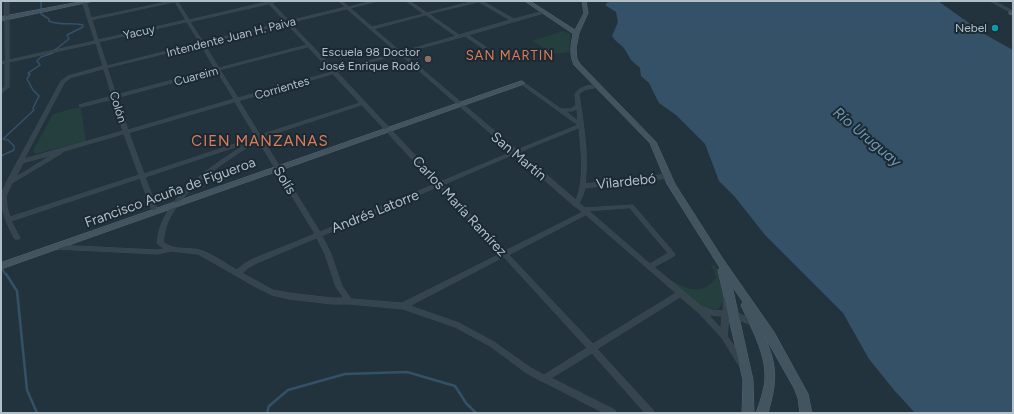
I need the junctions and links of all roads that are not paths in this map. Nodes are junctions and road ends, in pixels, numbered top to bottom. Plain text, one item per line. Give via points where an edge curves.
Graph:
1 (7, 1) edge
2 (92, 1) edge
3 (176, 1) edge
4 (277, 1) edge
5 (340, 1) edge
6 (376, 1) edge
7 (408, 1) edge
8 (479, 1) edge
9 (526, 1) edge
10 (584, 1) edge
11 (992, 1) edge
12 (84, 2) edge
13 (269, 2) edge
14 (348, 8) junction
15 (543, 12) junction
16 (1013, 13) edge
17 (427, 14) junction
18 (4, 18) edge
19 (90, 19) junction
20 (188, 21) junction
21 (514, 21) junction
22 (289, 22) junction
23 (372, 28) junction
24 (576, 33) junction
25 (465, 34) junction
26 (8, 36) junction
27 (458, 36) junction
28 (1, 38) edge
29 (98, 41) junction
30 (203, 44) junction
31 (310, 45) junction
32 (485, 48) dead end
33 (400, 53) junction
34 (8, 62) junction
35 (1, 63) edge
36 (105, 67) junction
37 (217, 70) junction
38 (334, 72) junction
39 (522, 82) joint
40 (597, 86) junction
41 (1, 92) edge
42 (115, 96) junction
43 (238, 100) junction
44 (364, 103) junction
45 (459, 104) junction
46 (579, 105) junction
47 (81, 106) dead end
48 (561, 110) junction
49 (581, 125) junction
50 (389, 129) junction
51 (126, 132) junction
52 (259, 137) junction
53 (67, 148) junction
54 (514, 152) junction
55 (21, 162) junction
56 (277, 168) junction
57 (142, 175) junction
58 (668, 176) junction
59 (8, 184) junction
60 (440, 184) junction
61 (584, 186) junction
62 (177, 203) junction
63 (576, 205) junction
64 (155, 211) junction
65 (584, 211) junction
66 (8, 220) junction
67 (318, 234) junction
68 (17, 238) dead end
69 (55, 247) junction
70 (173, 250) junction
71 (504, 253) junction
72 (5, 265) edge
73 (649, 268) junction
74 (238, 273) junction
75 (733, 288) junction
76 (679, 294) junction
77 (349, 301) junction
78 (403, 306) junction
79 (700, 310) junction
80 (729, 314) junction
81 (753, 322) junction
82 (770, 335) junction
83 (724, 336) junction
84 (593, 349) junction
85 (745, 368) junction
86 (544, 379) junction
87 (612, 413) edge
88 (650, 413) edge
89 (748, 413) edge
90 (762, 413) edge
91 (806, 413) edge

1 - 18 street
2 - 12 street
3 - 19 street
3 - 20 street, Solís
4 - 13 street, Yacuy
5 - 14 street, San Martín
6 - 14 street, Intendente Juan H. Paiva
7 - 17 street
8 - 17 street
8 - 21 street
9 - 15 street
10 - 24 street via 586,13
11 - 16 street
12 - 18 street
12 - 19 street, Colón
13 - 20 street, Yacuy
13 - 22 street, Carlos María Ramírez
14 - 22 street, Intendente Juan H. Paiva
14 - 23 street, San Martín
15 - 21 street, Corrientes
15 - 24 street
17 - 23 street
17 - 27 street
18 - 26 street
19 - 29 street, Colón
20 - 29 street, Yacuy
20 - 30 street, Solís
21 - 25 street, Corrientes
22 - 30 street, Intendente Juan H. Paiva
22 - 31 street, Carlos María Ramírez
23 - 33 street, San Martín
24 - 40 street via 574,59
25 - 27 street, Corrientes
25 - 32 street
26 - 28 street
26 - 34 street
27 - 33 street, Corrientes
29 - 34 street, Yacuy
29 - 36 street, Colón
30 - 36 street, Intendente Juan H. Paiva
30 - 37 street, Solís
31 - 37 street, Cuareim
31 - 38 street, Carlos María Ramírez
33 - 38 street, Corrientes
33 - 45 street, San Martín
34 - 35 street, Yacuy
34 - 41 street via 8,87
36 - 42 street, Colón
36 - 55 street, Intendente Juan H. Paiva via 69,77 62,82
37 - 42 street, Cuareim
37 - 43 street, Solís
38 - 43 street, Corrientes
38 - 44 street, Carlos María Ramírez
39 - 45 street, Francisco Acuña de Figueroa
39 - 48 street
40 - 46 street via 580,90 577,94
40 - 58 street via 653,142
42 - 47 street, Cuareim
42 - 51 street, Colón
43 - 51 street, Corrientes
43 - 52 street, Solís
44 - 50 street, Carlos María Ramírez
44 - 52 street
45 - 50 street, Francisco Acuña de Figueroa
45 - 54 street, San Martín
46 - 48 street via 572,110
46 - 49 street
48 - 49 street
49 - 54 street, Andrés Latorre
49 - 61 street
50 - 56 street, Francisco Acuña de Figueroa
50 - 60 street, Carlos María Ramírez
51 - 53 street, Corrientes
51 - 57 street, Colón
52 - 56 street, Solís
52 - 57 street
52 - 62 street via 188,189
53 - 55 street, Corrientes
53 - 59 street
54 - 60 street, Andrés Latorre
54 - 63 street, San Martín
55 - 59 street, Intendente Juan H. Paiva
56 - 62 street, Francisco Acuña de Figueroa
56 - 67 street, Solís
57 - 64 street, Colón
57 - 66 street
58 - 61 street, Vilardebó
58 - 75 street
59 - 66 street, Intendente Juan H. Paiva via 2,206
60 - 67 street, Andrés Latorre
60 - 71 street, Carlos María Ramírez
61 - 63 street
62 - 64 street, Francisco Acuña de Figueroa
62 - 70 street via 166,220 160,243 165,248
63 - 65 street, San Martín
64 - 69 street, Francisco Acuña de Figueroa
65 - 71 street
65 - 73 street, San Martín
65 - 73 street via 631,206 672,254
66 - 68 street, Intendente Juan H. Paiva
67 - 74 street, Andrés Latorre via 255,261
67 - 77 street, Solís via 339,287
69 - 70 street via 156,252
69 - 72 street, Francisco Acuña de Figueroa
70 - 74 street via 194,250
71 - 78 street
71 - 84 street, Carlos María Ramírez
73 - 76 street, San Martín
74 - 77 street via 272,292 303,298
75 - 80 street
75 - 81 street
75 - 82 street
76 - 79 street, San Martín
76 - 84 street
77 - 78 street
78 - 86 street via 477,334
79 - 80 street, San Martín
79 - 83 street, San Martín
80 - 81 street, San Martín
80 - 83 street
80 - 85 street
81 - 82 street, San Martín
81 - 90 street via 769,366 768,393
82 - 91 street via 804,398
83 - 85 street, San Martín
84 - 86 street
84 - 88 street, Carlos María Ramírez
85 - 89 street
86 - 87 street

